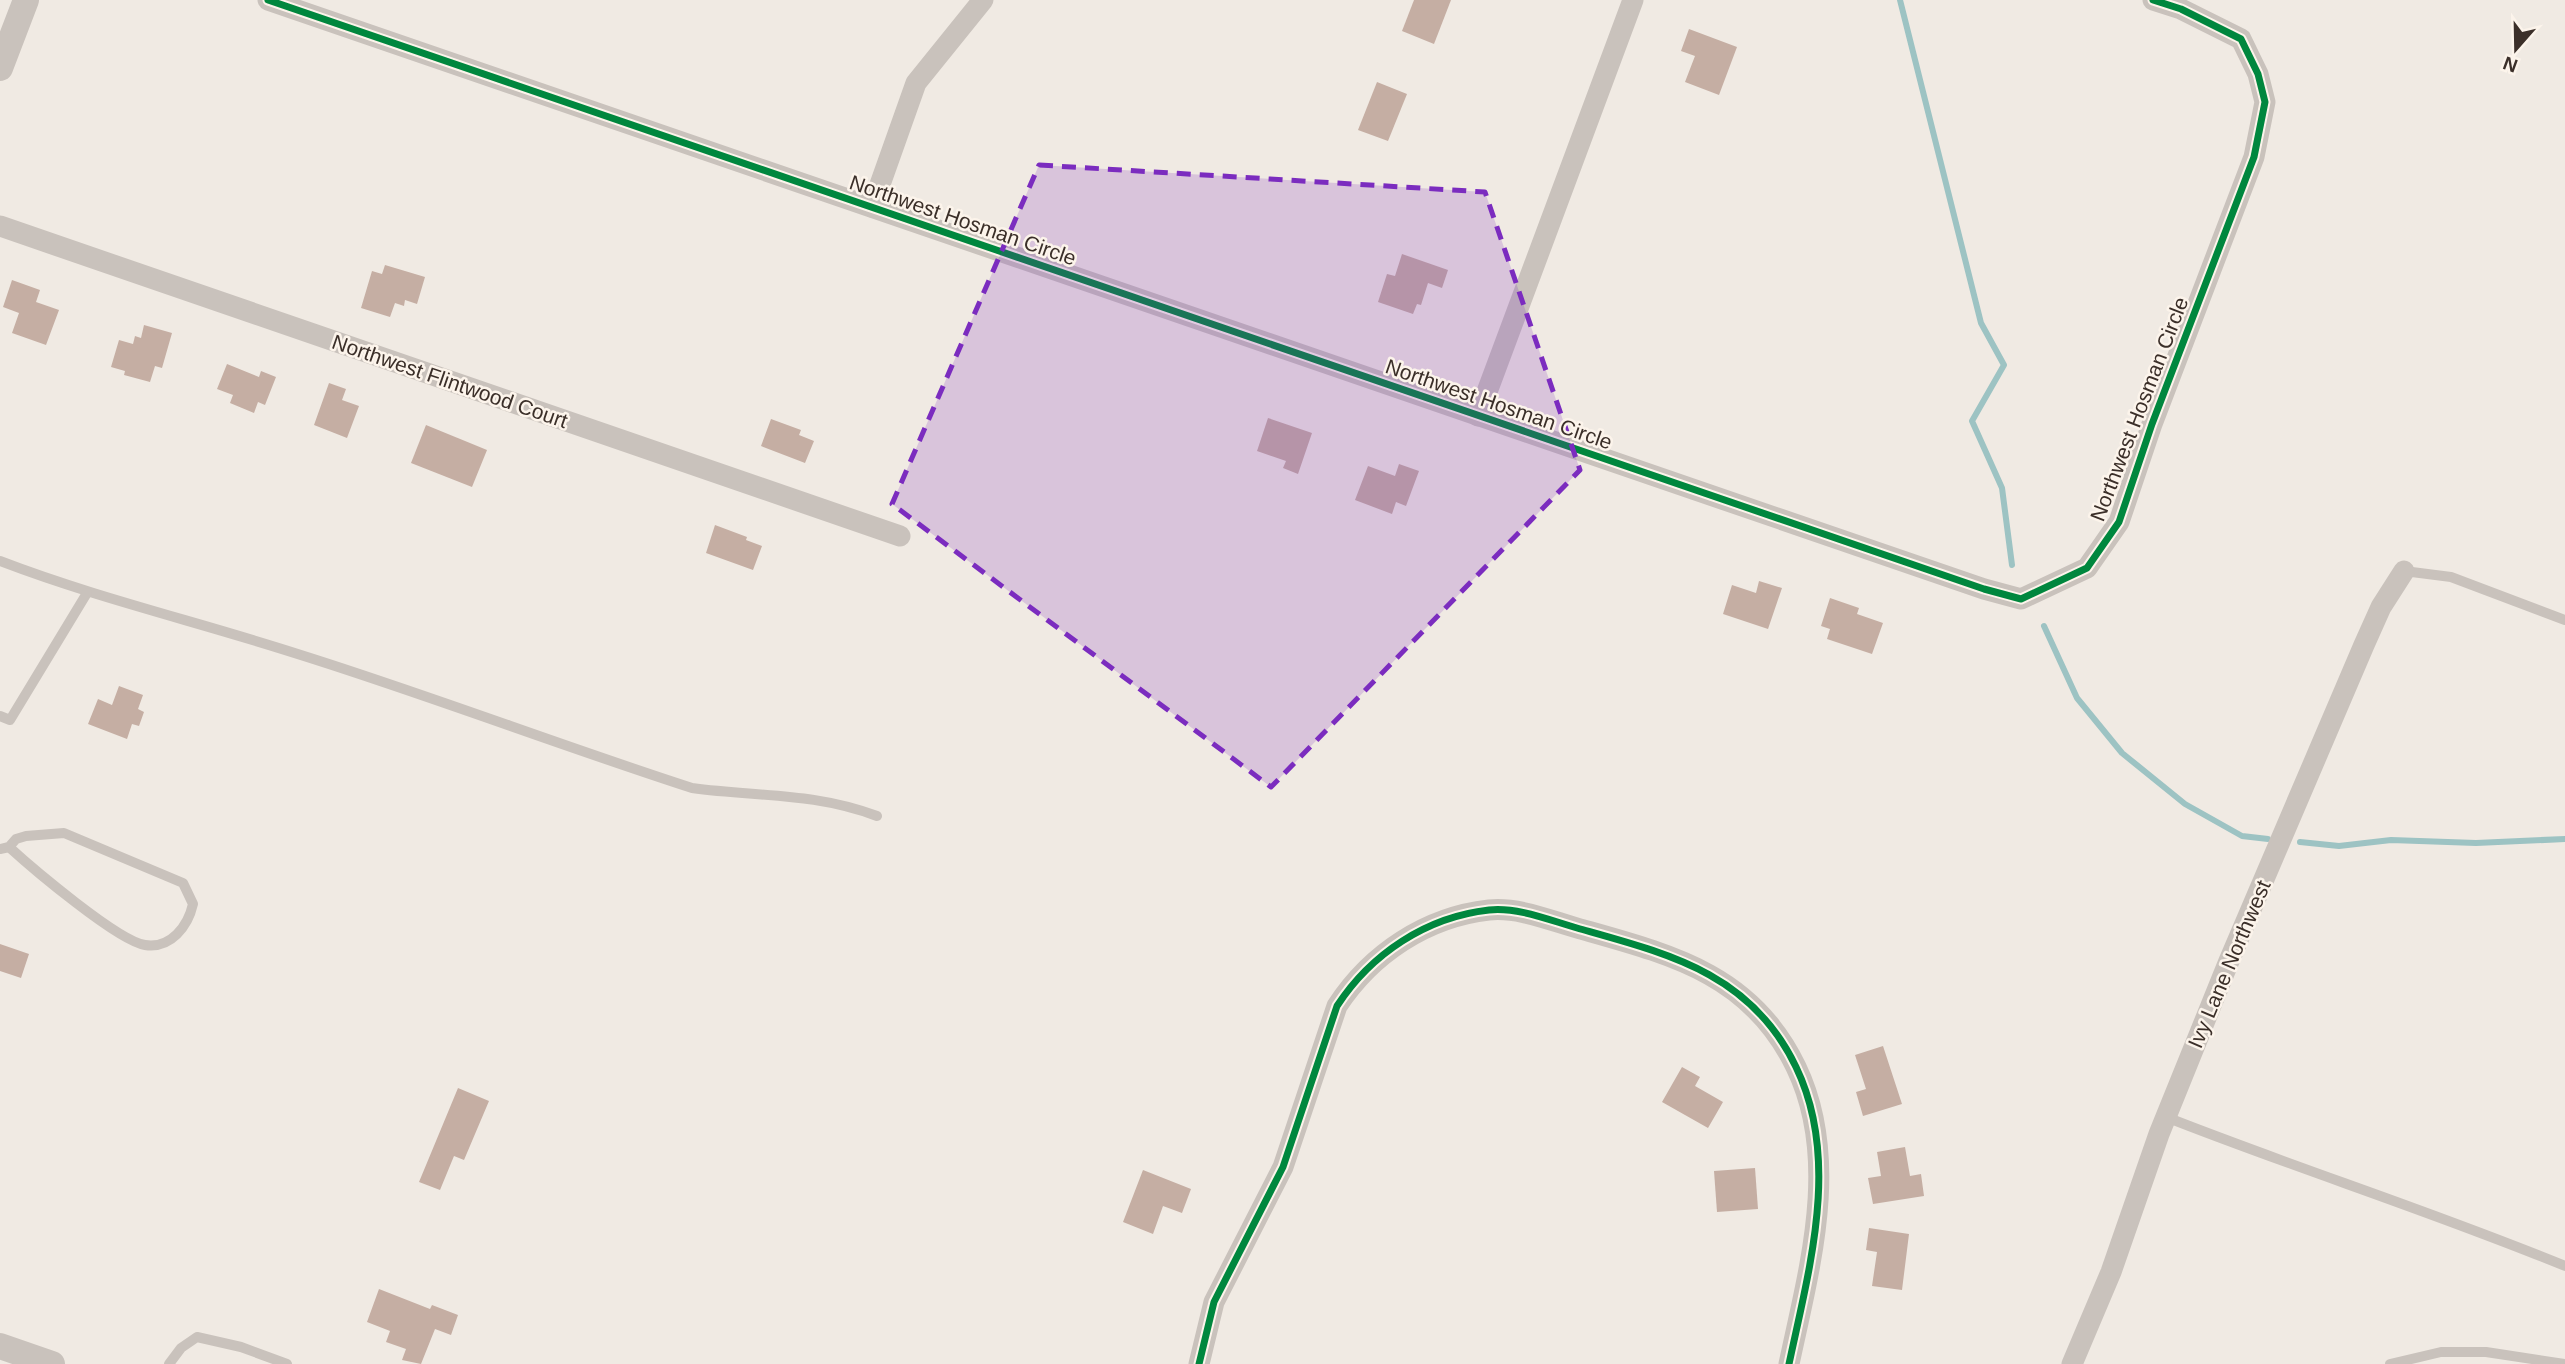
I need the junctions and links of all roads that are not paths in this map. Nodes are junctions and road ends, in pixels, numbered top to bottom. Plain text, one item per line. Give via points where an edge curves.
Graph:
1 (26, 0) edge
2 (268, 0) edge
3 (982, 0) edge
4 (1633, 0) edge
5 (2153, 0) edge
6 (0, 68) edge
7 (872, 207) junction
8 (0, 226) edge
9 (1478, 416) junction
10 (900, 536) dead end
11 (0, 561) edge
12 (2404, 571) joint
13 (87, 593) junction
14 (2565, 620) edge
15 (0, 716) edge
16 (877, 816) dead end
17 (4, 848) edge
18 (2166, 1117) junction
19 (2565, 1266) edge
20 (0, 1346) edge
21 (52, 1364) edge
22 (169, 1364) edge
23 (287, 1364) edge
24 (1199, 1364) edge
25 (1789, 1364) edge
26 (2073, 1364) edge
27 (2390, 1364) edge
28 (2565, 1364) edge

1 - 6 street
2 - 7 street, Northwest Hosman Circle
3 - 7 street via 916,83
4 - 9 street, Northwest Hosman Circle
5 - 9 street, Northwest Hosman Circle via 2241,39 2265,102 2254,157 2119,522 2087,568 2021,599
7 - 9 street, Northwest Hosman Circle
8 - 10 street, Northwest Flintwood Court
11 - 13 lane
12 - 14 lane via 2451,577
12 - 18 street, Ivy Lane Northwest via 2364,645
13 - 15 lane via 10,720
13 - 16 lane via 319,660 692,788 807,797
17 - 17 lane via 49,884 142,945 160,944 177,936 188,920 193,904 183,883 130,858 64,833 26,836
18 - 19 lane
18 - 26 street, Ivy Lane Northwest
20 - 21 street
22 - 23 lane via 197,1337 241,1346
24 - 25 street via 1213,1302 1283,1167 1337,1006 1352,983 1382,954 1416,931 1491,909 1517,911 1696,965 1735,989 1774,1033 1796,1067 1820,1151 1819,1201
27 - 28 lane via 2441,1352 2486,1352

